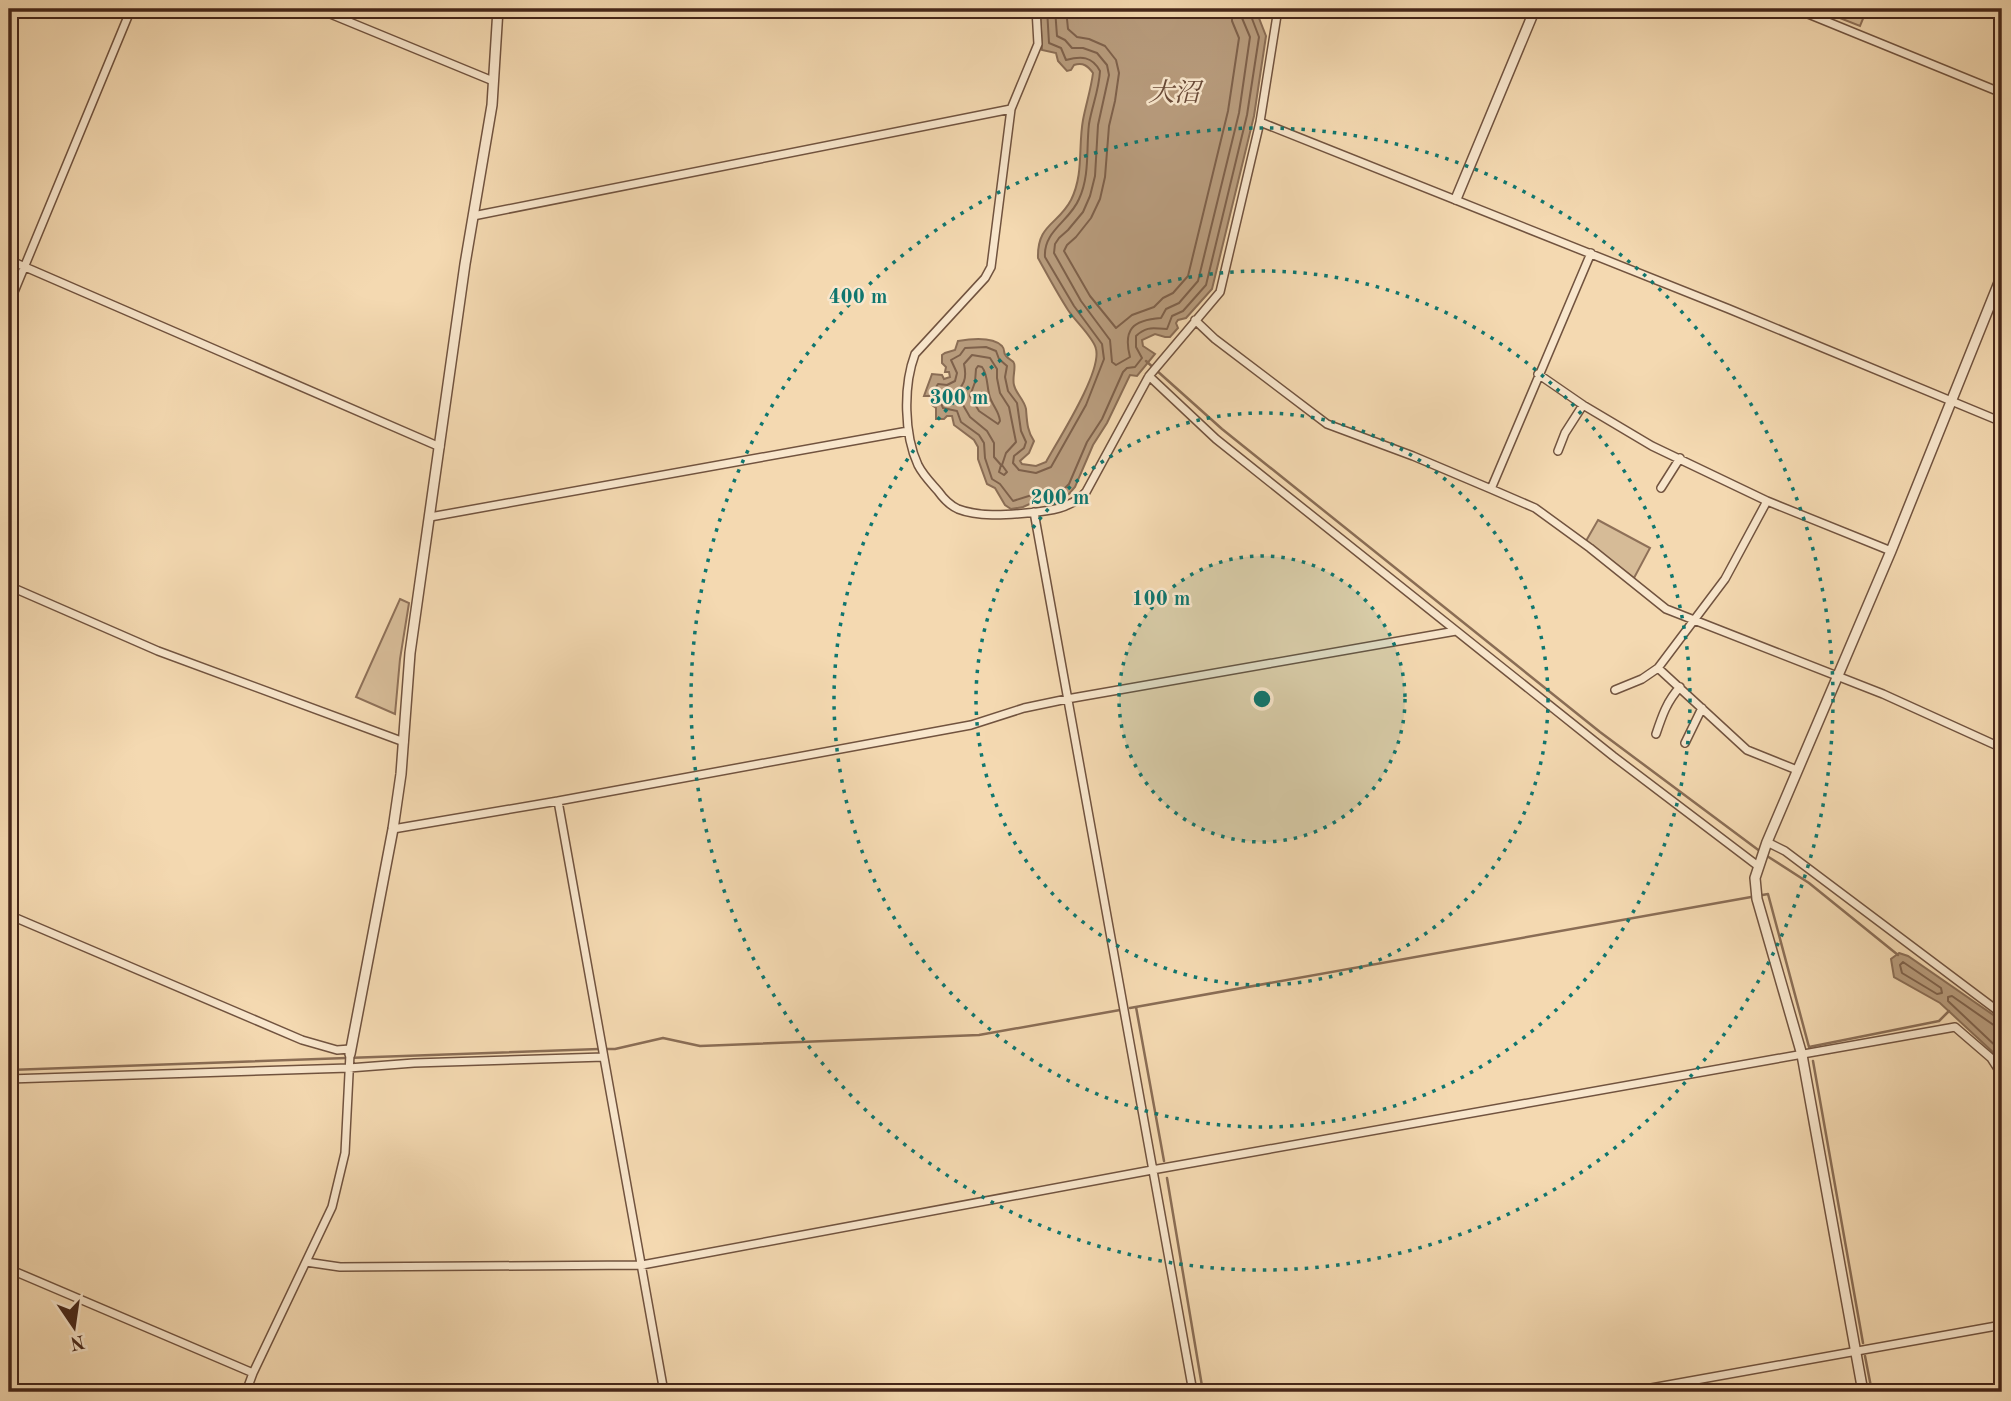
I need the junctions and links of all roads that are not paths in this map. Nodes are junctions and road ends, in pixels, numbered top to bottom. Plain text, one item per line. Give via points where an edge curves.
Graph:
1 (131, 9) edge
2 (318, 9) edge
3 (498, 9) edge
4 (1036, 9) edge
5 (1278, 9) edge
6 (1535, 9) edge
7 (1796, 9) edge
8 (493, 81) junction
9 (2002, 93) edge
10 (1011, 109) junction
11 (1259, 122) junction
12 (1456, 199) junction
13 (474, 216) junction
14 (1591, 253) junction
15 (9, 260) edge
16 (25, 267) junction
17 (2002, 275) edge
18 (9, 304) edge
19 (1195, 320) junction
20 (1153, 371) junction
21 (1538, 374) junction
22 (1951, 402) junction
23 (1583, 405) junction
24 (2002, 422) edge
25 (908, 431) junction
26 (440, 447) junction
27 (1559, 451) dead end
28 (1680, 458) junction
29 (1661, 488) dead end
30 (1491, 489) junction
31 (1767, 500) junction
32 (1034, 512) junction
33 (430, 517) junction
34 (1891, 551) junction
35 (9, 586) edge
36 (1695, 619) junction
37 (1456, 631) junction
38 (1658, 668) junction
39 (1837, 678) junction
40 (1680, 687) junction
41 (1615, 690) dead end
42 (1067, 699) junction
43 (1702, 708) junction
44 (1656, 734) dead end
45 (404, 742) junction
46 (1685, 743) dead end
47 (2002, 748) edge
48 (1797, 770) junction
49 (558, 801) junction
50 (393, 829) junction
51 (1765, 845) junction
52 (1759, 864) junction
53 (9, 915) edge
54 (2002, 1014) edge
55 (603, 1051) junction
56 (350, 1052) junction
57 (1802, 1055) junction
58 (349, 1067) junction
59 (2002, 1075) edge
60 (9, 1079) edge
61 (1152, 1170) junction
62 (306, 1262) junction
63 (642, 1265) junction
64 (9, 1269) edge
65 (2002, 1325) edge
66 (1855, 1351) junction
67 (253, 1373) junction
68 (246, 1392) edge
69 (664, 1392) edge
70 (1193, 1392) edge
71 (1629, 1392) edge
72 (1863, 1392) edge

1 - 16 street
2 - 8 street
3 - 8 street
4 - 10 street via 1038,44
5 - 11 street
6 - 12 street
7 - 9 street
8 - 13 street
10 - 13 street
10 - 25 street via 991,267 915,354
11 - 12 street
11 - 19 street via 1220,292
12 - 14 street
13 - 26 street
14 - 21 street
14 - 22 street
15 - 16 street
16 - 18 street
16 - 26 street
17 - 22 street
19 - 20 street
19 - 30 street via 1327,424
20 - 32 street via 1086,492 1065,507
20 - 37 street via 1216,439
21 - 23 street
21 - 30 street
22 - 24 street
22 - 34 street
23 - 27 street
23 - 28 street
25 - 32 street via 919,468 957,509 1004,515
25 - 33 street
26 - 33 street
28 - 29 street
28 - 31 street
30 - 36 street via 1535,508 1666,609
31 - 34 street
31 - 36 street via 1726,579
32 - 42 street
33 - 45 street via 410,653
34 - 39 street
35 - 45 street via 158,651
36 - 38 street
36 - 39 street
37 - 42 street
37 - 52 street
38 - 40 street
38 - 41 street
39 - 47 street
39 - 48 street
40 - 43 street
40 - 44 street via 1665,708
42 - 49 street via 971,725
42 - 61 street
43 - 46 street
43 - 48 street via 1747,750
45 - 50 street
48 - 51 street
49 - 50 street
49 - 55 street
50 - 56 street
51 - 52 street
51 - 54 street via 1785,851
52 - 57 street via 1756,895
53 - 56 street via 302,1040
55 - 58 street
55 - 63 street
56 - 58 street
57 - 59 street via 1955,1027 1991,1058
57 - 61 street
57 - 66 street
58 - 60 street
58 - 62 street via 345,1153 332,1207
61 - 63 street
61 - 70 street
62 - 63 street via 340,1267
62 - 67 street
63 - 69 street
64 - 67 street
65 - 66 street
66 - 71 street
66 - 72 street
67 - 68 street

